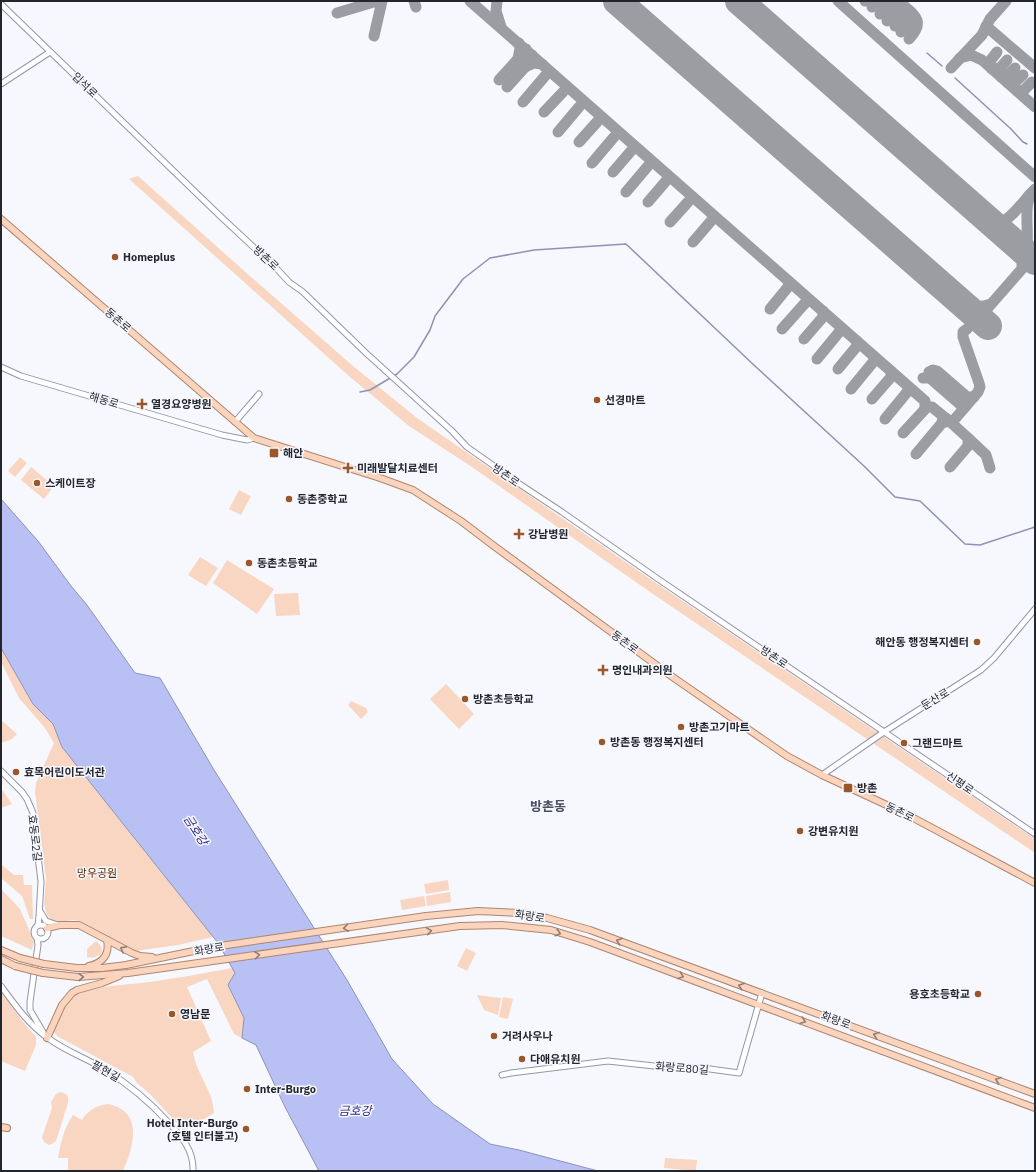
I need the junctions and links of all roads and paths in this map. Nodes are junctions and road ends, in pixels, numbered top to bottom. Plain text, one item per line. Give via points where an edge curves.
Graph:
1 (1, 4) edge
2 (50, 52) junction
3 (1, 84) edge
4 (170, 166) joint
5 (1, 219) edge
6 (1, 367) edge
7 (259, 394) dead end
8 (235, 422) junction
9 (254, 438) junction
10 (1035, 609) edge
11 (884, 732) junction
12 (1, 771) edge
13 (822, 775) junction
14 (1035, 834) edge
15 (1035, 883) edge
16 (40, 910) junction
17 (59, 926) junction
18 (44, 928) junction
19 (37, 938) junction
20 (43, 939) junction
21 (107, 940) junction
22 (38, 945) junction
23 (1, 950) edge
24 (168, 956) junction
25 (1, 959) edge
26 (77, 968) junction
27 (128, 973) junction
28 (1, 986) edge
29 (762, 993) junction
30 (759, 1005) junction
31 (46, 1037) junction
32 (502, 1075) dead end
33 (1035, 1094) edge
34 (1035, 1108) edge
35 (193, 1171) edge

1 - 2 street, 입석로
2 - 3 street
2 - 4 street, 입석로
4 - 11 street, 방촌로 via 289,282 303,292 467,447
5 - 8 main road, 동촌로
6 - 9 street, 해동로 via 21,376 222,435 247,440
7 - 8 street
8 - 9 main road, 동촌로
9 - 13 main road, 동촌로 via 413,490 461,521 674,678 787,756
10 - 11 street, 둔산로 via 981,670
11 - 13 street, 둔산로
11 - 14 street, 신평로
12 - 16 street, 효동로2길 via 22,792 33,813 41,882
13 - 15 main road, 동촌로 via 906,814
16 - 17 street via 46,921
16 - 18 street, 효동로2길 via 39,916
17 - 18 main road
17 - 21 main road via 79,926
18 - 19 street via 34,931
18 - 20 street
19 - 20 street
19 - 22 street
20 - 22 street
24 -> 21 main road via 140,956
21 - 26 main road via 108,950 104,958 94,965
22 - 31 street via 30,1010
23 - 26 main road, 화랑로, bridge via 44,964
24 - 26 main road, 화랑로 via 126,965
29 -> 24 main road, 화랑로 via 590,930 521,913 478,911 384,922
25 -> 27 main road, 화랑로, bridge via 15,966 43,973 78,977
27 -> 30 main road, 화랑로 via 460,926 502,925 551,930 590,942
27 - 31 main road via 72,993 62,1005
28 - 31 street, 팔현길 via 22,1014
29 - 30 street, 화랑로80길
33 -> 29 main road, 화랑로
30 - 32 street, 화랑로80길 via 739,1073 608,1061
30 -> 34 main road, 화랑로
31 - 35 street, 팔현길 via 130,1085 152,1105 188,1147

